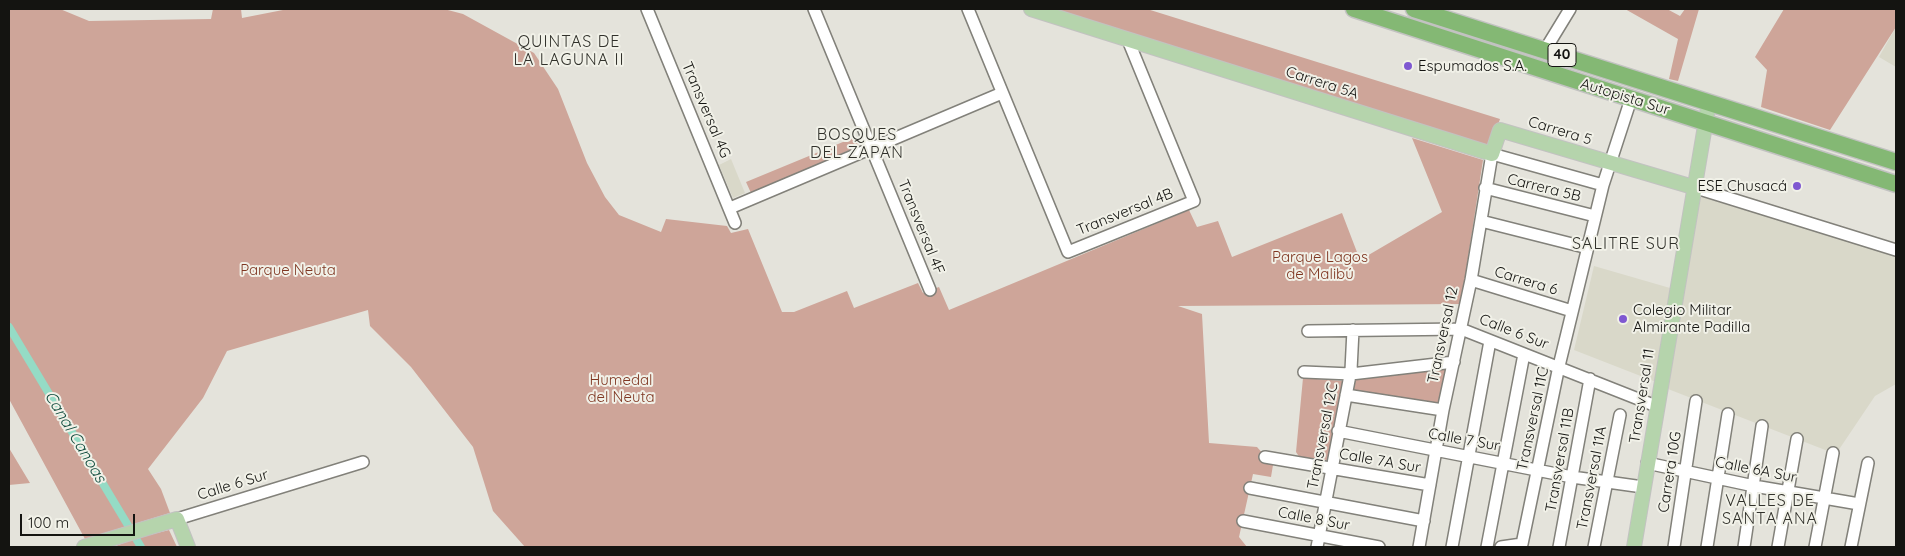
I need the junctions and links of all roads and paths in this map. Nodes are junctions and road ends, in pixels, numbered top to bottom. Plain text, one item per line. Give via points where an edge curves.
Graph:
1 (647, 9) edge
2 (814, 9) edge
3 (968, 9) edge
4 (1032, 9) edge
5 (1354, 9) edge
6 (1414, 9) edge
7 (1570, 9) edge
8 (1128, 40) junction
9 (1545, 50) junction
10 (1002, 93) junction
11 (1632, 99) junction
12 (1709, 102) junction
13 (1704, 122) junction
14 (1500, 130) joint
15 (874, 148) junction
16 (1492, 154) junction
17 (1896, 162) edge
18 (1610, 163) junction
19 (1896, 184) edge
20 (1603, 185) junction
21 (1693, 187) junction
22 (1485, 188) junction
23 (730, 208) junction
24 (1596, 216) junction
25 (1481, 221) junction
26 (736, 223) dead end
27 (1588, 248) junction
28 (1896, 250) edge
29 (1471, 280) junction
30 (930, 290) dead end
31 (1572, 311) junction
32 (1461, 329) junction
33 (1353, 330) junction
34 (1308, 331) dead end
35 (1490, 341) junction
36 (1524, 354) junction
37 (1454, 362) junction
38 (1559, 366) junction
39 (1304, 372) dead end
40 (1350, 374) junction
41 (1590, 379) junction
42 (1346, 395) junction
43 (1696, 402) dead end
44 (1656, 406) junction
45 (1443, 410) junction
46 (1728, 414) dead end
47 (1620, 415) dead end
48 (1762, 426) dead end
49 (1338, 431) junction
50 (1797, 439) dead end
51 (1436, 451) junction
52 (1833, 453) dead end
53 (1265, 457) dead end
54 (1469, 457) junction
55 (363, 462) dead end
56 (1503, 462) junction
57 (1648, 463) junction
58 (1868, 463) dead end
59 (1332, 467) junction
60 (1538, 470) junction
61 (1685, 472) junction
62 (1572, 477) junction
63 (1718, 478) junction
64 (1607, 483) junction
65 (1430, 485) junction
66 (1754, 486) junction
67 (1250, 488) dead end
68 (1643, 488) junction
69 (1789, 491) junction
70 (1825, 498) junction
71 (1326, 501) junction
72 (1859, 504) junction
73 (177, 519) junction
74 (1243, 521) dead end
75 (1424, 521) junction
76 (1320, 536) junction
77 (1355, 545) edge
78 (90, 547) edge
79 (188, 547) edge
80 (1316, 547) edge
81 (1379, 547) edge
82 (1419, 547) edge
83 (1452, 547) edge
84 (1487, 547) edge
85 (1501, 547) edge
86 (1559, 547) edge
87 (1594, 547) edge
88 (1634, 547) edge
89 (1674, 547) edge
90 (1707, 547) edge
91 (1744, 547) edge
92 (1778, 547) edge
93 (1814, 547) edge
94 (1851, 547) edge

1 - 23 street, Transversal 4G
2 - 15 street, Transversal 4F
3 - 10 street, Transversal 4B
4 - 8 main road, Carrera 5A
5 - 11 highway, Autopista Sur / 40
6 - 9 highway, Autopista Sur / 40
7 - 9 street
8 - 10 street, Transversal 4B via 1194,201 1068,252
8 - 16 main road, Carrera 5A
9 - 12 highway, Autopista Sur / 40
10 - 15 street
11 - 13 highway, Autopista Sur / 40
11 - 18 street, Transversal 11C
12 - 13 main road, Transversal 11
12 - 17 highway, Autopista Sur / 40
13 - 19 highway, Autopista Sur / 40
13 - 21 main road, Transversal 11
14 - 16 main road, Transversal 12
14 - 18 main road, Carrera 5
15 - 23 street
15 - 30 street, Transversal 4F
16 - 20 street, Carrera 5A
16 - 22 street, Transversal 12
18 - 20 street, Transversal 11C
18 - 21 main road, Carrera 5
20 - 24 street, Transversal 11C
21 - 28 street
21 - 44 main road, Transversal 11
22 - 24 street, Carrera 5B
22 - 25 street, Transversal 12
23 - 26 street, Transversal 4G
24 - 27 street, Transversal 11C
25 - 27 street
25 - 29 street, Transversal 12
27 - 31 street, Transversal 11C
29 - 31 street, Carrera 6
29 - 32 street, Transversal 12
31 - 38 street, Transversal 11C
32 - 33 street, Calle 6 Sur
32 - 35 street, Calle 6 Sur
32 - 37 street, Transversal 12
33 - 34 street, Calle 6 Sur
33 - 40 street, Transversal 12C
35 - 36 street, Calle 6 Sur
35 - 54 street
36 - 38 street, Calle 6 Sur
36 - 56 street
37 - 40 street
37 - 45 street, Transversal 12
38 - 41 street, Calle 6 Sur
38 - 60 street, Transversal 11C
39 - 40 street
40 - 42 street, Transversal 12C
41 - 44 street, Calle 6 Sur
41 - 62 street, Transversal 11B
42 - 45 street
42 - 49 street, Transversal 12C
43 - 61 street, Carrera 10G
44 - 57 main road, Transversal 11
45 - 51 street, Transversal 12
46 - 63 street
47 - 64 street, Transversal 11A
48 - 66 street
49 - 51 street, Calle 7 Sur
49 - 59 street, Transversal 12C
50 - 69 street
51 - 54 street, Calle 7 Sur
51 - 65 street, Transversal 12
52 - 70 street
53 - 59 street, Calle 7A Sur
54 - 56 street, Calle 7 Sur
54 - 83 street
55 - 73 street, Calle 6 Sur
56 - 60 street, Calle 7 Sur
56 - 84 street
57 - 61 street, Calle 6A Sur
57 - 68 main road, Transversal 11
58 - 72 street
59 - 65 street, Calle 7A Sur
59 - 71 street, Transversal 12C
60 - 62 street, Calle 7 Sur
60 - 85 street, Transversal 11C via 1522,544
61 - 63 street, Calle 6A Sur
61 - 89 street, Carrera 10G
62 - 64 street, Calle 7 Sur
62 - 86 street, Transversal 11B
63 - 66 street, Calle 6A Sur
63 - 90 street
64 - 68 street, Calle 7 Sur
64 - 87 street, Transversal 11A
65 - 75 street, Transversal 12
66 - 69 street, Calle 6A Sur
66 - 91 street
67 - 71 street
68 - 88 main road, Transversal 11
69 - 70 street, Calle 6A Sur
69 - 92 street
70 - 72 street, Calle 6A Sur
70 - 93 street
71 - 75 street
71 - 76 street, Transversal 12C
72 - 94 street
73 - 78 main road, Calle 6 Sur
73 - 79 main road
74 - 76 street, Calle 8 Sur
75 - 82 street, Transversal 12
76 - 77 street, Calle 8 Sur
76 - 80 street, Transversal 12C
77 - 81 street, Calle 8 Sur

